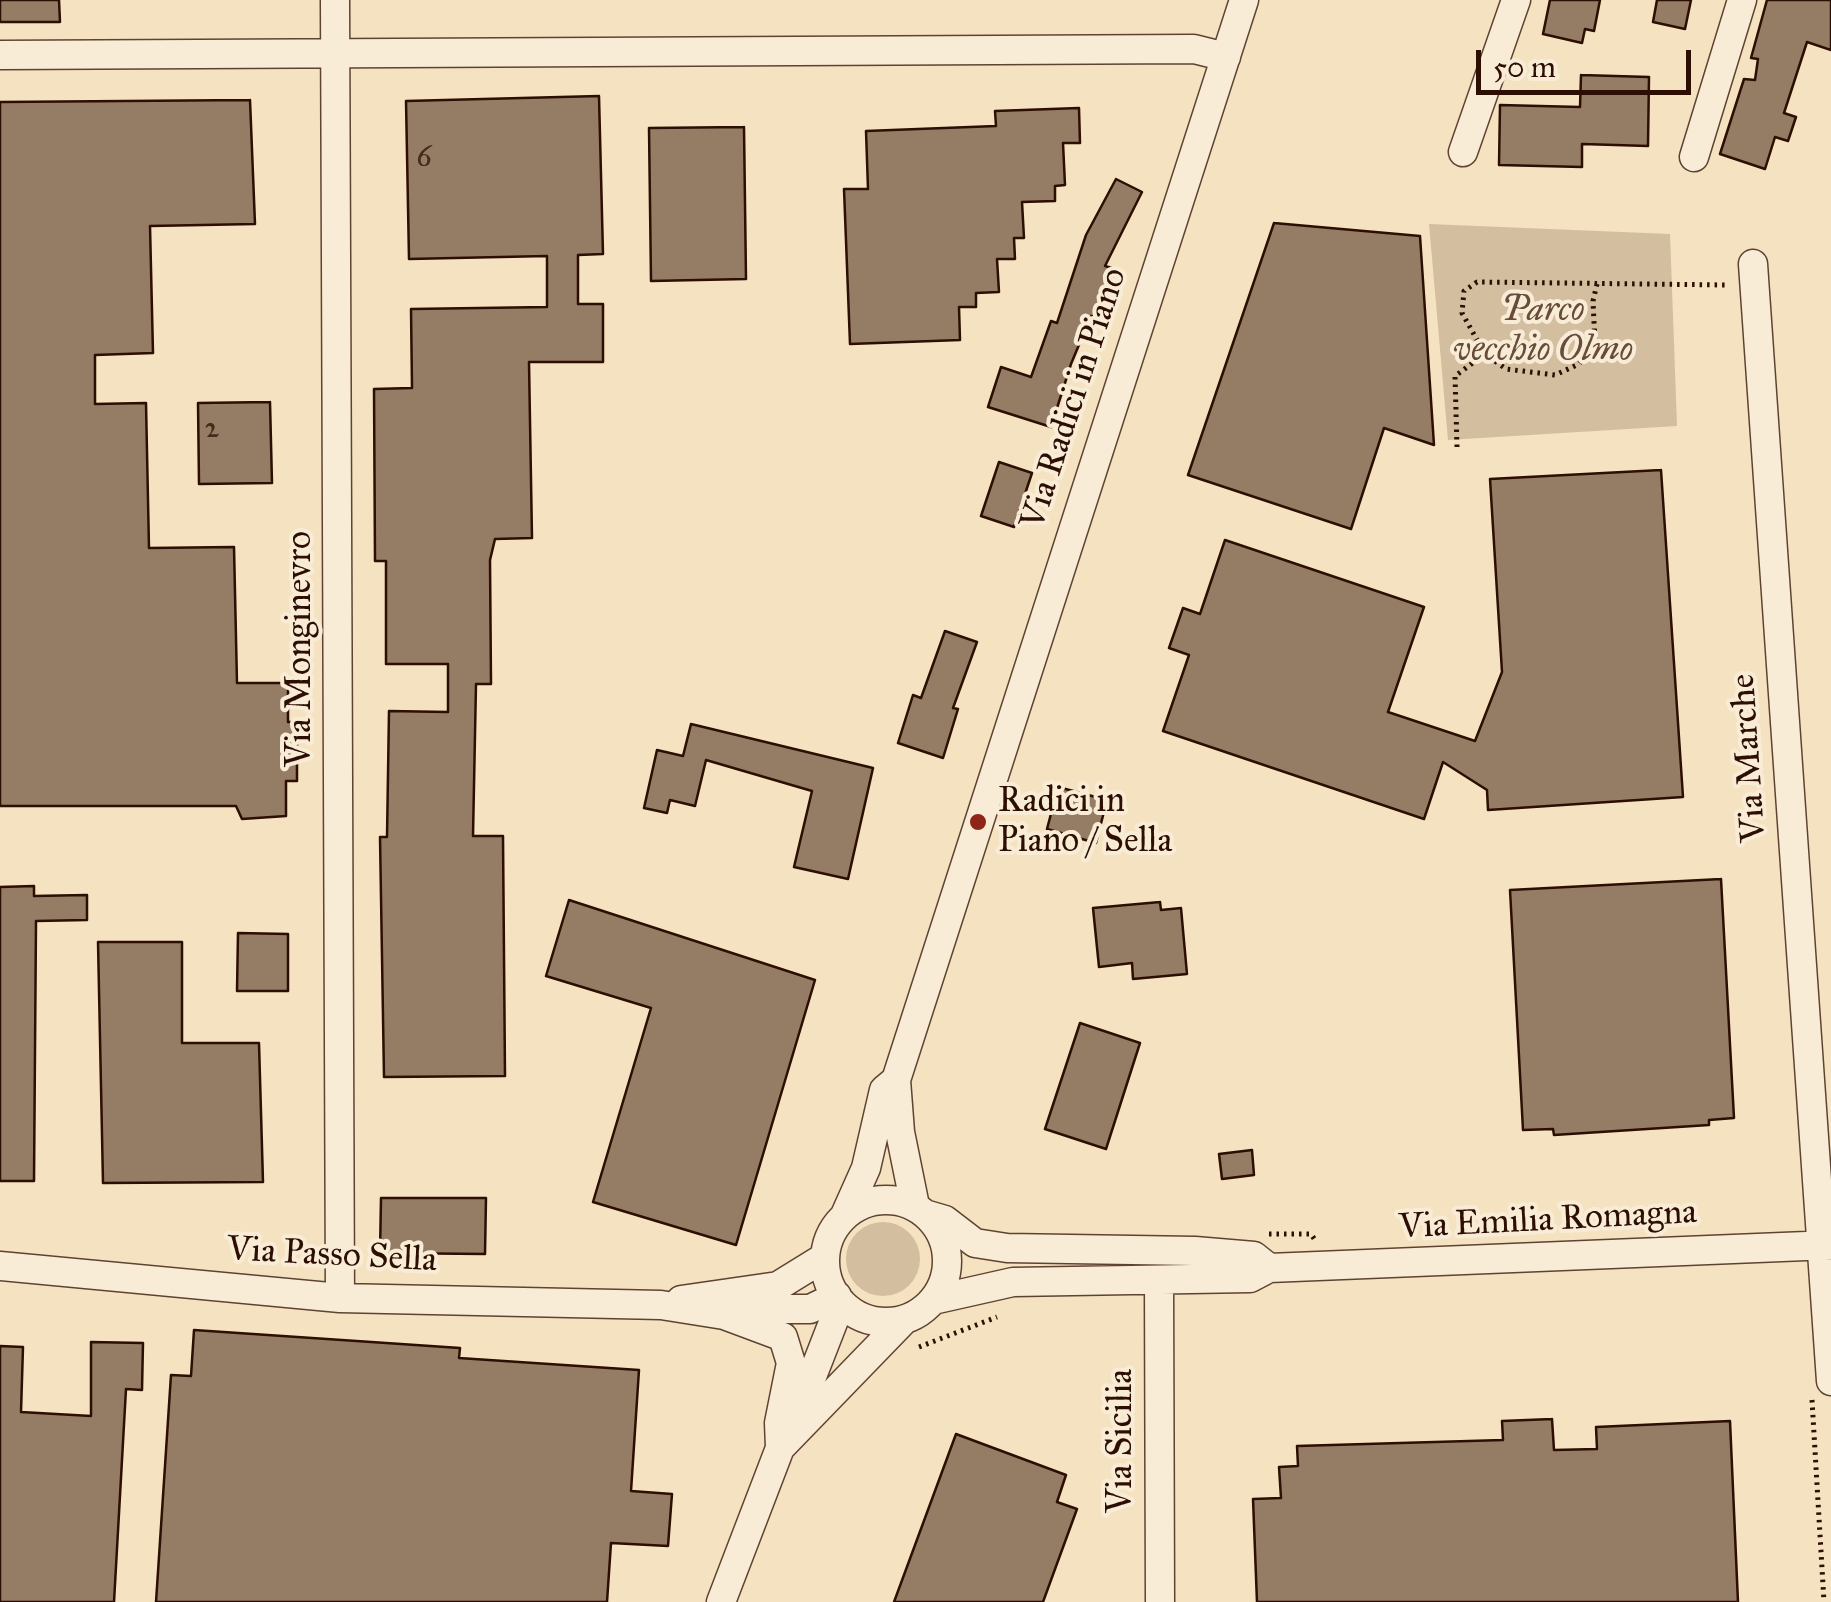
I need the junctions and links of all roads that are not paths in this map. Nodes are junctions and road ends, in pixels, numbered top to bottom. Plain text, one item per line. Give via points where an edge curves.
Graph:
1 (335, 0) edge
2 (1244, 0) edge
3 (1516, 0) edge
4 (1742, 0) edge
5 (335, 52) junction
6 (0, 55) edge
7 (1226, 57) junction
8 (1463, 152) dead end
9 (1694, 157) dead end
10 (1754, 274) road end
11 (896, 1080) junction
12 (922, 1211) junction
13 (846, 1215) junction
14 (1826, 1245) edge
15 (825, 1257) junction
16 (0, 1266) edge
17 (1269, 1268) junction
18 (1159, 1280) junction
19 (340, 1298) junction
20 (839, 1299) junction
21 (933, 1300) junction
22 (660, 1305) junction
23 (724, 1314) junction
24 (904, 1320) junction
25 (1821, 1382) edge
26 (780, 1435) junction
27 (722, 1602) edge
28 (1160, 1602) edge

1 - 5 street, Via Monginevro
2 - 7 street, Via Radici in Piano
3 - 8 street
4 - 9 street
5 - 6 street
5 - 7 street via 1194,48
5 - 19 street, Via Monginevro
7 - 11 street, Via Radici in Piano
10 - 14 street, Via Marche
11 - 12 street via 900,1132
11 - 13 street, Via Radici in Piano via 884,1090 866,1168
12 - 13 street via 879,1200
12 - 17 street, Via Emilia Romagna via 975,1243 1254,1256
12 - 21 street via 947,1248 943,1284
13 - 15 street
14 - 17 street, Via Emilia Romagna
14 - 25 street, Via Marche
15 - 20 street
15 - 22 street, Via Passo Sella via 778,1286
16 - 19 street, Via Passo Sella
17 - 18 street, Via Emilia Romagna via 1250,1278
18 - 21 street, Via Emilia Romagna via 1014,1282
18 - 28 street, Via Sicilia
19 - 22 street, Via Passo Sella
20 - 23 street, Via Passo Sella via 810,1309
20 - 24 street via 876,1322
20 - 26 street via 813,1374
21 - 24 street
22 - 23 street, Via Passo Sella
23 - 26 street, Via Passo Sella via 783,1337 791,1363
24 - 26 street
26 - 27 street

